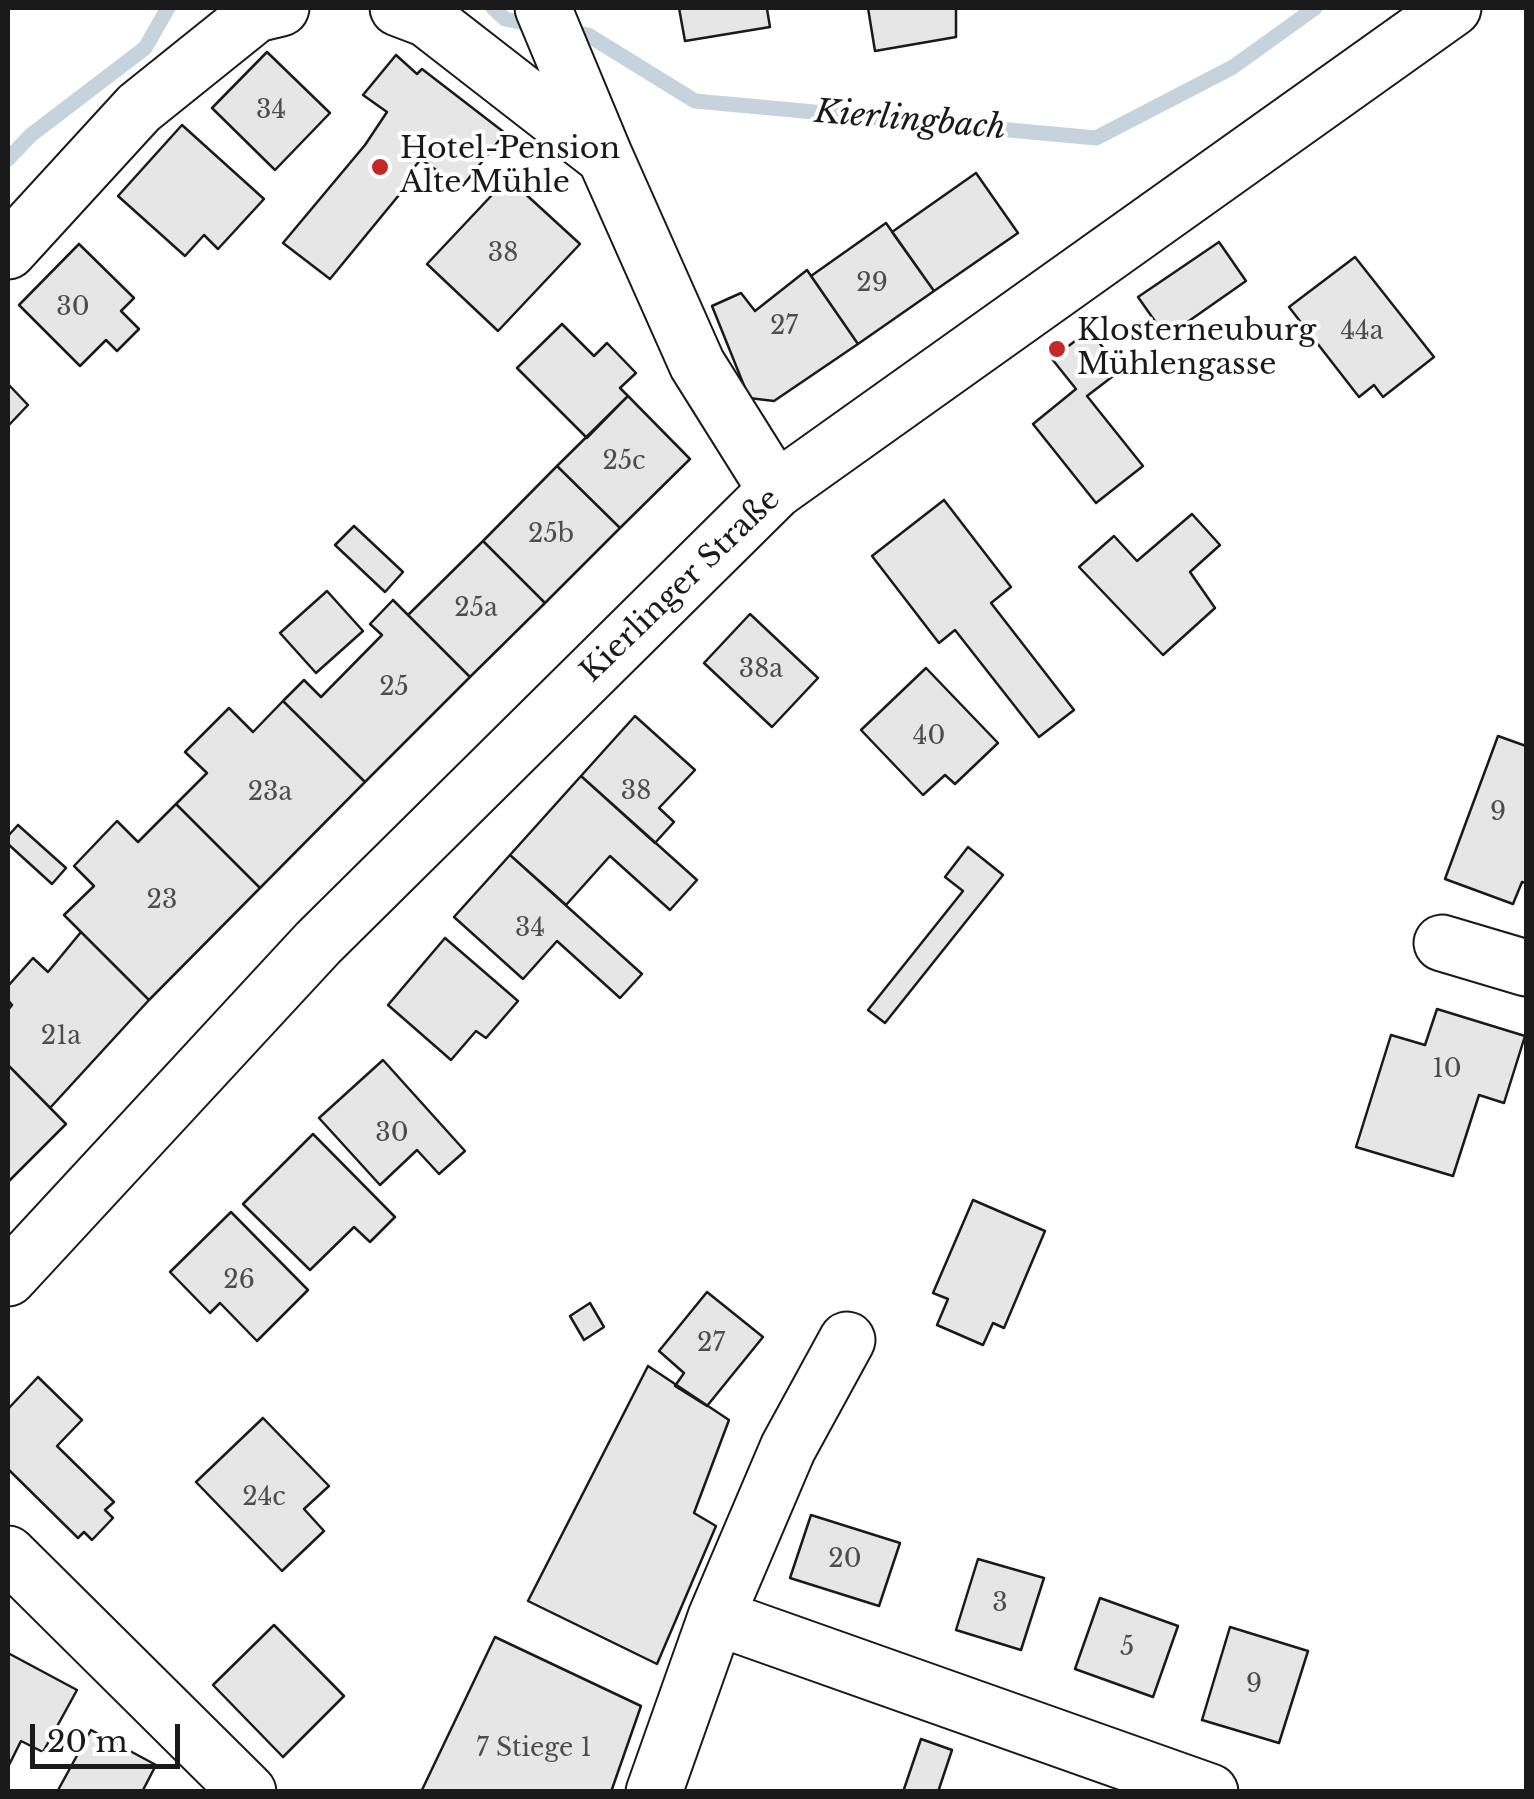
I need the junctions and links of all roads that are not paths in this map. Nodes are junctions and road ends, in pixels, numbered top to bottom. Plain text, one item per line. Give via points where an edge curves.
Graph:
1 (281, 8) edge
2 (398, 8) edge
3 (543, 8) edge
4 (1453, 8) edge
5 (604, 157) junction
6 (8, 252) edge
7 (776, 490) junction
8 (1442, 944) dead end
9 (1526, 968) edge
10 (8, 1278) edge
11 (847, 1340) dead end
12 (8, 1554) edge
13 (716, 1618) junction
14 (248, 1792) edge
15 (654, 1792) edge
16 (1210, 1792) edge

1 - 6 street via 256,14 139,108
2 - 5 street via 427,18
3 - 5 street
4 - 7 street, Kierlinger Straße
5 - 7 street via 698,364
7 - 10 street, Kierlinger Straße via 318,942
8 - 9 street
11 - 13 street via 788,1448
12 - 14 street
13 - 15 street
13 - 16 street

